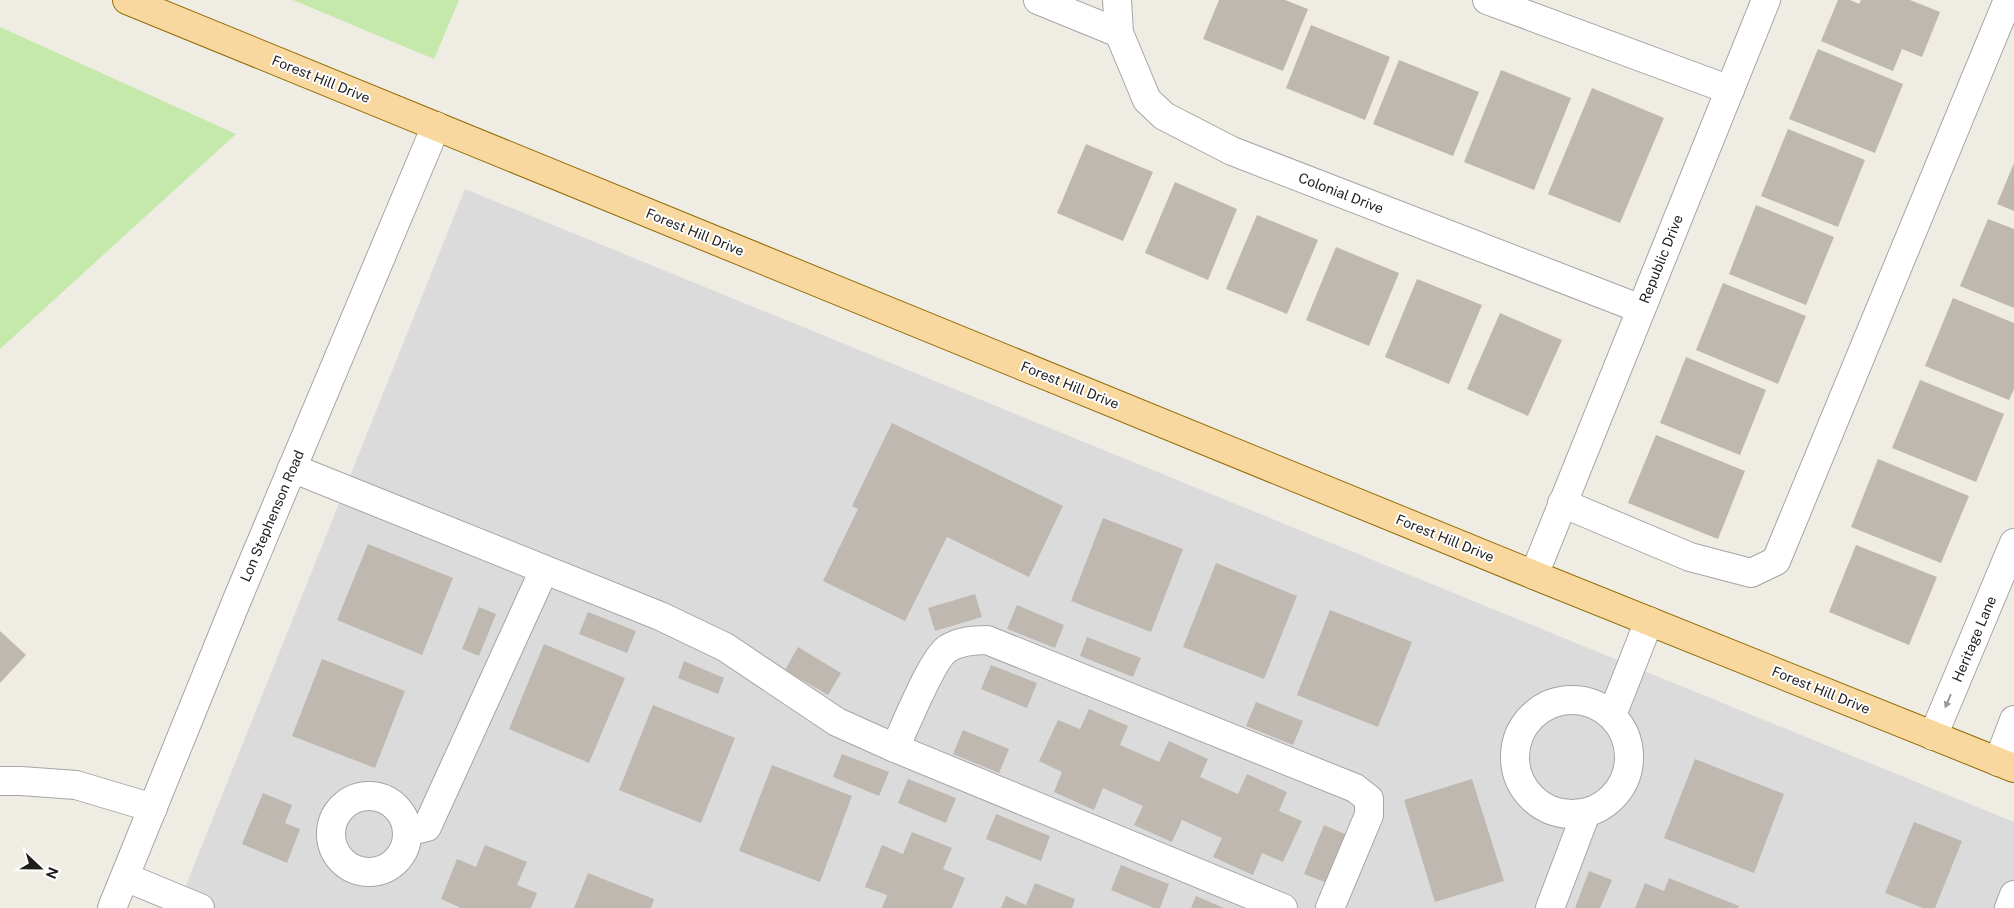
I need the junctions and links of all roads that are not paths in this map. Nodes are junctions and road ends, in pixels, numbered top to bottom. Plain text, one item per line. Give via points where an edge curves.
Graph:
1 (127, 0) edge
2 (1038, 0) edge
3 (1117, 0) edge
4 (1487, 0) edge
5 (1766, 0) edge
6 (2008, 0) edge
7 (1119, 33) junction
8 (1730, 90) junction
9 (436, 126) junction
10 (1641, 309) junction
11 (292, 468) junction
12 (1559, 511) junction
13 (2014, 543) edge
14 (544, 570) junction
15 (1534, 575) junction
16 (1649, 621) junction
17 (1612, 715) junction
18 (2014, 720) edge
19 (1933, 736) junction
20 (895, 748) junction
21 (2006, 765) edge
22 (0, 781) edge
23 (153, 808) junction
24 (1586, 813) junction
25 (407, 832) dead end
26 (125, 877) junction
27 (2014, 894) edge
28 (112, 908) edge
29 (200, 908) edge
30 (1283, 908) edge
31 (1330, 908) edge
32 (1550, 908) edge
33 (2009, 908) edge

1 - 9 main road, Forest Hill Drive
2 - 7 street
3 - 7 street, Colonial Drive
4 - 8 street
5 - 8 street, Republic Drive
6 - 12 street via 1776,561 1751,573 1690,557
7 - 10 street, Colonial Drive via 1147,100 1164,116 1232,151
8 - 10 street, Republic Drive
9 - 11 street, Lon Stephenson Road
9 - 15 main road, Forest Hill Drive
10 - 12 street, Republic Drive
11 - 14 street
11 - 23 street, Lon Stephenson Road
12 - 15 street
13 -> 19 street, Heritage Lane
14 - 20 street via 660,616 725,647 837,722
14 - 25 street via 427,827
15 - 16 main road, Forest Hill Drive
16 - 17 street
16 - 19 main road, Forest Hill Drive
17 - 24 street via 1624,732 1629,752 1628,772 1620,790 1604,805
17 - 24 street via 1591,703 1571,700 1552,704 1534,714 1522,729 1516,744 1515,764 1521,783 1532,800 1566,815
18 - 21 street
19 - 21 main road, Forest Hill Drive
20 - 30 street
20 - 31 street via 931,671 945,650 968,640 987,640 1355,788 1369,799 1369,816
22 - 23 street via 76,785
23 - 26 street, Lon Stephenson Road
24 - 32 street
26 - 28 street, Lon Stephenson Road
26 - 29 street
27 - 33 street

